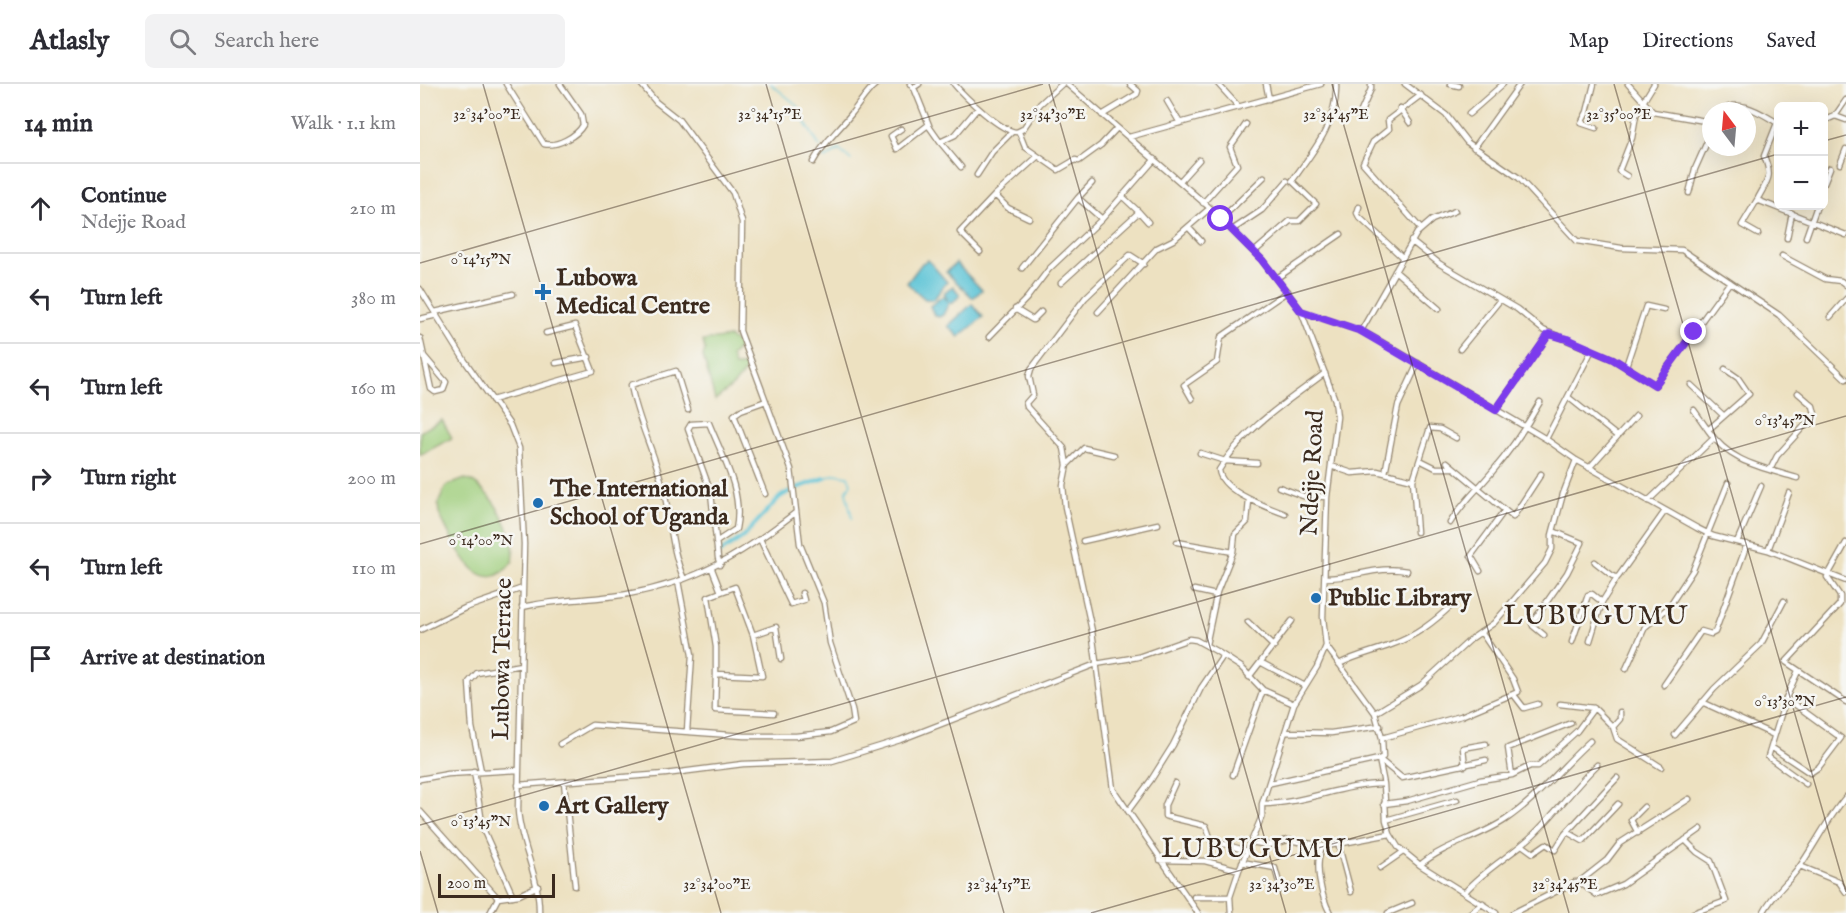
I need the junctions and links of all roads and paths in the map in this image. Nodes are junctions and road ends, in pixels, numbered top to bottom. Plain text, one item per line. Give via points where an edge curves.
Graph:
1 (506, 84) edge
2 (560, 84) edge
3 (641, 84) edge
4 (876, 84) edge
5 (919, 84) edge
6 (954, 84) edge
7 (1062, 84) edge
8 (1067, 84) edge
9 (1130, 84) edge
10 (1218, 84) edge
11 (1266, 84) edge
12 (1321, 84) edge
13 (1336, 84) edge
14 (1371, 84) edge
15 (1405, 84) edge
16 (1449, 84) edge
17 (1503, 84) edge
18 (1521, 84) edge
19 (1594, 84) edge
20 (1628, 84) edge
21 (1654, 84) edge
22 (912, 86) edge
23 (1459, 86) dead end
24 (1421, 95) junction
25 (1269, 99) junction
26 (1846, 100) edge
27 (1167, 101) dead end
28 (1644, 103) junction
29 (1239, 107) junction
30 (1400, 108) junction
31 (977, 109) junction
32 (1756, 111) edge
33 (1469, 114) dead end
34 (1102, 115) junction
35 (1359, 116) dead end
36 (1835, 116) junction
37 (1828, 119) edge
38 (1846, 120) edge
39 (1702, 121) edge
40 (1774, 121) edge
41 (1180, 123) junction
42 (1410, 123) dead end
43 (1246, 124) dead end
44 (929, 125) junction
45 (1596, 128) dead end
46 (901, 129) dead end
47 (1117, 129) junction
48 (1774, 131) edge
49 (1012, 132) junction
50 (1019, 132) junction
51 (1129, 137) junction
52 (940, 141) junction
53 (1474, 148) junction
54 (1846, 149) edge
55 (1702, 153) edge
56 (1037, 157) junction
57 (1155, 159) junction
58 (1199, 160) dead end
59 (813, 162) dead end
60 (1840, 164) dead end
61 (961, 166) dead end
62 (1830, 168) dead end
63 (1828, 172) edge
64 (977, 175) dead end
65 (1627, 176) dead end
66 (1264, 177) dead end
67 (1287, 181) dead end
68 (1180, 182) junction
69 (1092, 183) dead end
70 (1689, 194) dead end
71 (995, 195) junction
72 (1123, 197) junction
73 (1078, 198) junction
74 (1757, 200) junction
75 (1203, 203) junction
76 (1359, 207) dead end
77 (1210, 208) junction
78 (1816, 210) edge
79 (1455, 211) dead end
80 (1138, 212) junction
81 (1792, 213) junction
82 (1029, 218) dead end
83 (1102, 219) junction
84 (1221, 219) junction
85 (1813, 221) junction
86 (1148, 222) dead end
87 (1188, 226) junction
88 (1420, 229) junction
89 (1232, 230) junction
90 (1341, 234) dead end
91 (1758, 234) dead end
92 (1846, 235) edge
93 (1806, 237) dead end
94 (1787, 238) dead end
95 (1411, 240) junction
96 (1201, 241) dead end
97 (980, 252) dead end
98 (1254, 252) junction
99 (1782, 256) dead end
100 (1402, 257) junction
101 (1144, 264) junction
102 (1022, 268) dead end
103 (1395, 271) junction
104 (1277, 278) junction
105 (1730, 282) junction
106 (1061, 283) dead end
107 (1846, 285) edge
108 (420, 289) edge
109 (1288, 291) junction
110 (513, 294) dead end
111 (1846, 299) edge
112 (1500, 300) junction
113 (1015, 309) junction
114 (1439, 309) dead end
115 (1664, 310) dead end
116 (1301, 311) junction
117 (1041, 312) dead end
118 (1098, 312) dead end
119 (436, 313) junction
120 (1830, 316) dead end
121 (420, 319) edge
122 (1361, 331) junction
123 (546, 333) dead end
124 (1549, 334) junction
125 (989, 337) dead end
126 (420, 339) edge
127 (1460, 349) dead end
128 (1592, 350) junction
129 (424, 356) junction
130 (589, 357) junction
131 (556, 363) dead end
132 (1418, 363) junction
133 (1626, 366) junction
134 (1725, 369) dead end
135 (1324, 373) junction
136 (1846, 380) edge
137 (1691, 385) dead end
138 (1798, 393) dead end
139 (1568, 397) junction
140 (1192, 399) dead end
141 (492, 400) junction
142 (766, 401) junction
143 (1540, 402) dead end
144 (688, 410) dead end
145 (1496, 410) junction
146 (1694, 410) dead end
147 (1636, 416) dead end
148 (1724, 416) junction
149 (1525, 429) junction
150 (1708, 430) junction
151 (1617, 436) junction
152 (1456, 438) dead end
153 (1713, 438) junction
154 (1546, 439) junction
155 (1200, 453) dead end
156 (1114, 455) dead end
157 (1420, 460) junction
158 (1576, 460) junction
159 (1225, 461) junction
160 (1447, 462) dead end
161 (1257, 463) dead end
162 (1067, 465) junction
163 (1330, 466) junction
164 (1454, 468) junction
165 (1589, 468) junction
166 (1770, 470) junction
167 (1385, 473) junction
168 (1541, 474) dead end
169 (1797, 478) dead end
170 (1413, 480) junction
171 (1728, 483) dead end
172 (1279, 486) dead end
173 (1761, 486) dead end
174 (1478, 487) junction
175 (1789, 493) dead end
176 (765, 494) dead end
177 (1327, 497) junction
178 (1249, 500) junction
179 (1648, 501) junction
180 (1504, 510) junction
181 (1665, 511) junction
182 (795, 513) junction
183 (1285, 513) dead end
184 (1450, 523) dead end
185 (1158, 524) dead end
186 (1553, 531) junction
187 (1417, 532) dead end
188 (1706, 533) junction
189 (760, 539) junction
190 (1083, 541) dead end
191 (716, 542) junction
192 (1177, 542) dead end
193 (1737, 542) junction
194 (1846, 543) edge
195 (1747, 544) junction
196 (1768, 550) junction
197 (1233, 552) junction
198 (1595, 562) dead end
199 (720, 565) junction
200 (712, 569) junction
201 (1407, 571) dead end
202 (1479, 571) dead end
203 (1828, 573) junction
204 (1326, 578) junction
205 (1617, 578) junction
206 (681, 580) junction
207 (1846, 581) edge
208 (523, 588) junction
209 (1194, 590) dead end
210 (721, 592) junction
211 (802, 593) dead end
212 (1216, 595) junction
213 (1784, 601) dead end
214 (1602, 602) junction
215 (1453, 604) dead end
216 (522, 607) junction
217 (1292, 621) dead end
218 (1248, 622) dead end
219 (420, 630) edge
220 (1481, 632) junction
221 (753, 635) junction
222 (1544, 635) dead end
223 (1590, 641) dead end
224 (1572, 642) dead end
225 (1206, 645) junction
226 (1326, 646) junction
227 (1274, 647) junction
228 (1223, 656) junction
229 (781, 659) dead end
230 (1262, 663) junction
231 (1096, 664) junction
232 (1339, 664) junction
233 (521, 665) junction
234 (1626, 669) dead end
235 (1798, 671) junction
236 (716, 674) junction
237 (1249, 677) junction
238 (1664, 685) dead end
239 (1305, 686) junction
240 (1263, 690) junction
241 (1514, 695) junction
242 (1786, 698) junction
243 (1702, 702) junction
244 (1846, 702) edge
245 (1294, 704) junction
246 (1539, 704) dead end
247 (1560, 704) dead end
248 (1594, 708) junction
249 (1620, 712) dead end
250 (774, 713) dead end
251 (1375, 713) junction
252 (1571, 723) dead end
253 (1380, 726) junction
254 (1613, 726) junction
255 (687, 731) junction
256 (1286, 732) junction
257 (1675, 735) dead end
258 (1774, 735) junction
259 (1382, 738) junction
260 (1590, 741) dead end
261 (560, 744) dead end
262 (1486, 744) dead end
263 (1771, 747) junction
264 (1378, 759) junction
265 (1486, 760) dead end
266 (1597, 765) dead end
267 (1465, 766) junction
268 (1661, 767) dead end
269 (518, 770) junction
270 (474, 771) junction
271 (481, 771) junction
272 (1233, 775) dead end
273 (1512, 775) junction
274 (1617, 778) dead end
275 (420, 779) edge
276 (564, 782) junction
277 (1175, 783) dead end
278 (1271, 783) junction
279 (1384, 784) junction
280 (1806, 784) dead end
281 (518, 785) junction
282 (1846, 797) edge
283 (1689, 799) dead end
284 (1457, 800) dead end
285 (1262, 804) junction
286 (1384, 804) junction
287 (1618, 804) dead end
288 (1644, 807) dead end
289 (420, 811) edge
290 (1128, 811) junction
291 (1386, 820) junction
292 (1701, 829) dead end
293 (1569, 833) junction
294 (1638, 833) junction
295 (1390, 834) junction
296 (1685, 840) junction
297 (1251, 842) junction
298 (1338, 843) junction
299 (1522, 845) junction
300 (1324, 846) junction
301 (1247, 851) junction
302 (1403, 852) junction
303 (1160, 860) junction
304 (1242, 862) junction
305 (1420, 866) junction
306 (1800, 866) junction
307 (1380, 868) dead end
308 (1239, 870) junction
309 (1579, 882) junction
310 (538, 886) junction
311 (575, 886) dead end
312 (1291, 887) dead end
313 (1352, 892) dead end
314 (1465, 892) junction
315 (1846, 892) edge
316 (513, 896) junction
317 (1194, 897) dead end
318 (1230, 897) junction
319 (498, 898) junction
320 (1412, 903) dead end
321 (1483, 903) junction
322 (490, 913) edge
323 (539, 913) edge
324 (1198, 913) edge
325 (1231, 913) edge
326 (1330, 913) edge
327 (1388, 913) edge
328 (1470, 913) edge
329 (1496, 913) edge
330 (1513, 913) edge
331 (1693, 913) edge
332 (1763, 913) edge

1 - 2 street via 544,144 549,145 574,136 583,125 581,114
3 - 142 street via 679,120 733,193 742,222 740,331
4 - 59 street via 820,148
5 - 22 street
6 - 31 street
7 - 50 street via 1036,108
8 - 34 street, Ndejje Road
9 - 34 street via 1137,94
10 - 29 street
11 - 25 street
12 - 25 street
13 - 98 street via 1330,123 1292,181 1316,204 1299,221 1290,220
14 - 35 street
15 - 24 street
16 - 23 street
17 - 33 street
18 - 53 street
19 - 45 street via 1581,123
20 - 28 street
21 - 28 street
22 - 44 street
24 - 30 street
24 - 53 street via 1446,115
25 - 29 street
26 - 36 street
27 - 41 street
28 - 39 street via 1660,115
28 - 65 street via 1636,116 1619,171
29 - 41 street
30 - 42 street
30 - 88 street via 1387,120 1389,129 1373,142 1363,163
31 - 49 street
31 - 52 street via 955,135
32 - 40 street
34 - 47 street, Ndejje Road
36 - 37 street
36 - 38 street
41 - 51 street
43 - 75 street via 1230,147 1237,165
44 - 46 street via 897,149 891,136
44 - 52 street
47 - 51 street, Ndejje Road
47 - 56 street via 1079,161 1060,170
48 - 74 street via 1765,150 1770,176
49 - 50 street
49 - 64 street
50 - 56 street via 1025,147
51 - 57 street, Ndejje Road
52 - 61 street
53 - 105 street via 1519,178 1577,241 1621,248 1682,250
54 - 60 street
55 - 70 street
56 - 71 street
57 - 68 street, Ndejje Road
57 - 72 street
58 - 68 street
62 - 63 street
66 - 84 street
67 - 89 street via 1262,210
68 - 75 street, Ndejje Road
69 - 73 street
71 - 82 street via 1008,208
71 - 97 street via 960,232
72 - 80 street
72 - 83 street
73 - 83 street
73 - 102 street
74 - 81 street
74 - 91 street via 1742,225
75 - 77 street, Ndejje Road
76 - 100 street via 1359,217
77 - 84 street, Ndejje Road
77 - 87 street
78 - 85 street
79 - 88 street
80 - 86 street
80 - 106 street
81 - 85 street
81 - 94 street
83 - 113 street via 1049,269
84 - 89 street, Ndejje Road
85 - 92 street
85 - 93 street
87 - 96 street
87 - 101 street via 1157,248
88 - 95 street
89 - 98 street, Ndejje Road
90 - 104 street
95 - 100 street
95 - 112 street via 1440,264
98 - 104 street, Ndejje Road
99 - 107 street via 1825,279
100 - 103 street
101 - 118 street
101 - 162 street via 1131,254 1088,294 1029,374 1033,395 1027,407 1064,448
103 - 114 street
103 - 122 street
104 - 109 street, Ndejje Road
105 - 133 street via 1657,384
105 - 136 street via 1793,327
108 - 119 street, Lubowa Terrace
109 - 116 street, Ndejje Road
109 - 140 street via 1221,337 1217,362 1184,385
110 - 119 street
111 - 120 street
112 - 124 street
112 - 127 street
113 - 117 street via 1033,320
113 - 125 street
115 - 133 street via 1646,306
116 - 122 street
116 - 135 street, Ndejje Road
119 - 121 street
119 - 141 street, Lubowa Terrace
122 - 132 street
123 - 130 street via 575,326
124 - 128 street
124 - 145 street
126 - 129 street
128 - 133 street
128 - 139 street
129 - 129 street via 431,389 443,390 446,382
130 - 131 street
130 - 141 street via 592,372
132 - 145 street
132 - 167 street via 1398,406
134 - 148 street via 1738,378 1749,394
135 - 159 street via 1266,417
135 - 163 street, Ndejje Road via 1337,410
137 - 148 street
138 - 166 street via 1813,406 1815,416 1777,456
139 - 151 street
139 - 154 street
141 - 208 street, Lubowa Terrace via 510,425 519,448
142 - 176 street via 734,415
142 - 182 street via 791,469
143 - 149 street
144 - 206 street via 677,372 631,385 663,487
145 - 149 street
146 - 150 street
147 - 151 street
148 - 150 street
149 - 154 street
149 - 174 street
150 - 153 street
151 - 165 street
152 - 157 street via 1430,428
153 - 166 street via 1736,459
153 - 179 street
154 - 158 street
155 - 159 street
156 - 162 street via 1084,448
157 - 164 street via 1436,468
157 - 170 street
158 - 165 street
158 - 186 street
159 - 161 street
159 - 178 street via 1221,477
160 - 164 street
162 - 231 street via 1063,485 1065,507 1087,602
163 - 167 street via 1352,473
163 - 177 street, Ndejje Road
164 - 174 street
165 - 179 street
166 - 169 street
167 - 170 street
168 - 180 street via 1515,516
170 - 187 street
171 - 188 street
172 - 177 street via 1303,496
173 - 193 street
174 - 180 street
174 - 184 street
175 - 196 street
177 - 204 street, Ndejje Road
178 - 183 street
178 - 197 street via 1248,519 1235,534
179 - 181 street
180 - 202 street via 1471,556
181 - 188 street
181 - 205 street
182 - 189 street
182 - 255 street via 800,544 824,603 830,643 854,722 815,735 744,736
185 - 190 street
186 - 220 street via 1552,549 1545,563 1504,612
186 - 222 street via 1582,543 1567,573 1532,623
188 - 193 street
188 - 234 street via 1680,594 1646,627
189 - 199 street
189 - 211 street via 790,604 804,600
191 - 191 street via 736,529 736,490 709,423 690,424 688,429 709,481
191 - 199 street
192 - 197 street
193 - 195 street
194 - 203 street
195 - 196 street
195 - 238 street via 1715,632 1701,631
196 - 203 street
197 - 212 street
198 - 205 street
199 - 200 street
200 - 206 street
200 - 210 street
201 - 204 street via 1390,569 1355,577
203 - 207 street
203 - 235 street via 1840,603 1786,660
204 - 226 street, Ndejje Road
205 - 214 street
206 - 216 street via 630,594
206 - 255 street via 692,655
208 - 216 street, Lubowa Terrace
208 - 219 street via 465,608
209 - 212 street
210 - 221 street via 735,586
210 - 236 street via 708,597
212 - 225 street
213 - 243 street via 1761,644
214 - 223 street
214 - 224 street via 1588,595
215 - 232 street via 1420,632
216 - 233 street, Lubowa Terrace
217 - 227 street
218 - 227 street
220 - 241 street via 1513,679 1518,692
220 - 251 street via 1421,685
221 - 229 street via 776,627
221 - 236 street via 762,676
225 - 228 street
225 - 231 street via 1189,639 1138,657
226 - 232 street
226 - 239 street
227 - 230 street
228 - 237 street
228 - 290 street via 1201,688 1173,745
230 - 237 street
230 - 239 street
231 - 276 street via 894,742 832,761 743,764
231 - 290 street via 1113,789
232 - 251 street
233 - 269 street, Lubowa Terrace
233 - 271 street via 477,673 468,682
235 - 242 street
235 - 244 street
236 - 250 street via 715,710
237 - 240 street
239 - 245 street
240 - 245 street
240 - 272 street
241 - 246 street via 1524,708
241 - 259 street via 1461,716
242 - 258 street
242 - 263 street via 1841,738 1810,773
243 - 257 street
243 - 258 street
245 - 256 street
247 - 248 street
248 - 254 street
248 - 273 street via 1576,731 1538,766
249 - 254 street via 1620,719
251 - 253 street
252 - 273 street via 1508,748
253 - 256 street via 1331,733
253 - 259 street
254 - 268 street via 1617,739
255 - 261 street via 592,725
256 - 278 street
258 - 263 street
259 - 264 street via 1383,757
260 - 305 street via 1549,784 1509,817 1464,842 1442,848
262 - 267 street via 1463,748
263 - 280 street via 1768,759
264 - 267 street via 1402,778
264 - 278 street
264 - 279 street
265 - 267 street
266 - 299 street
269 - 271 street
269 - 281 street, Lubowa Terrace
270 - 271 street
270 - 275 street
270 - 316 street via 483,829
273 - 286 street
274 - 293 street
276 - 281 street
276 - 311 street
277 - 301 street via 1165,816 1206,826 1211,840
278 - 285 street
279 - 285 street via 1360,784
279 - 286 street
281 - 310 street, Lubowa Terrace via 519,825
282 - 306 street
283 - 294 street
284 - 291 street
285 - 297 street via 1262,816
286 - 291 street
287 - 293 street via 1583,841
288 - 294 street via 1631,820
289 - 319 street
290 - 303 street
291 - 295 street
292 - 296 street
293 - 299 street via 1556,850 1546,844 1533,853
294 - 309 street via 1620,843 1607,860
295 - 298 street
295 - 302 street
296 - 309 street via 1623,884 1600,895
296 - 331 street via 1711,861 1726,901
297 - 300 street via 1268,845 1288,840
297 - 301 street
298 - 300 street
298 - 313 street
299 - 314 street via 1488,868
300 - 326 street via 1320,853 1321,888
301 - 304 street
302 - 305 street
302 - 307 street
303 - 308 street via 1205,861
303 - 324 street
304 - 308 street
304 - 312 street via 1275,868 1281,890
305 - 314 street
306 - 315 street via 1839,882
306 - 332 street via 1780,886
308 - 318 street
309 - 330 street
310 - 316 street
310 - 323 street, Lubowa Terrace
314 - 321 street
316 - 319 street
317 - 318 street
318 - 325 street
319 - 322 street
320 - 327 street
321 - 328 street
321 - 329 street

